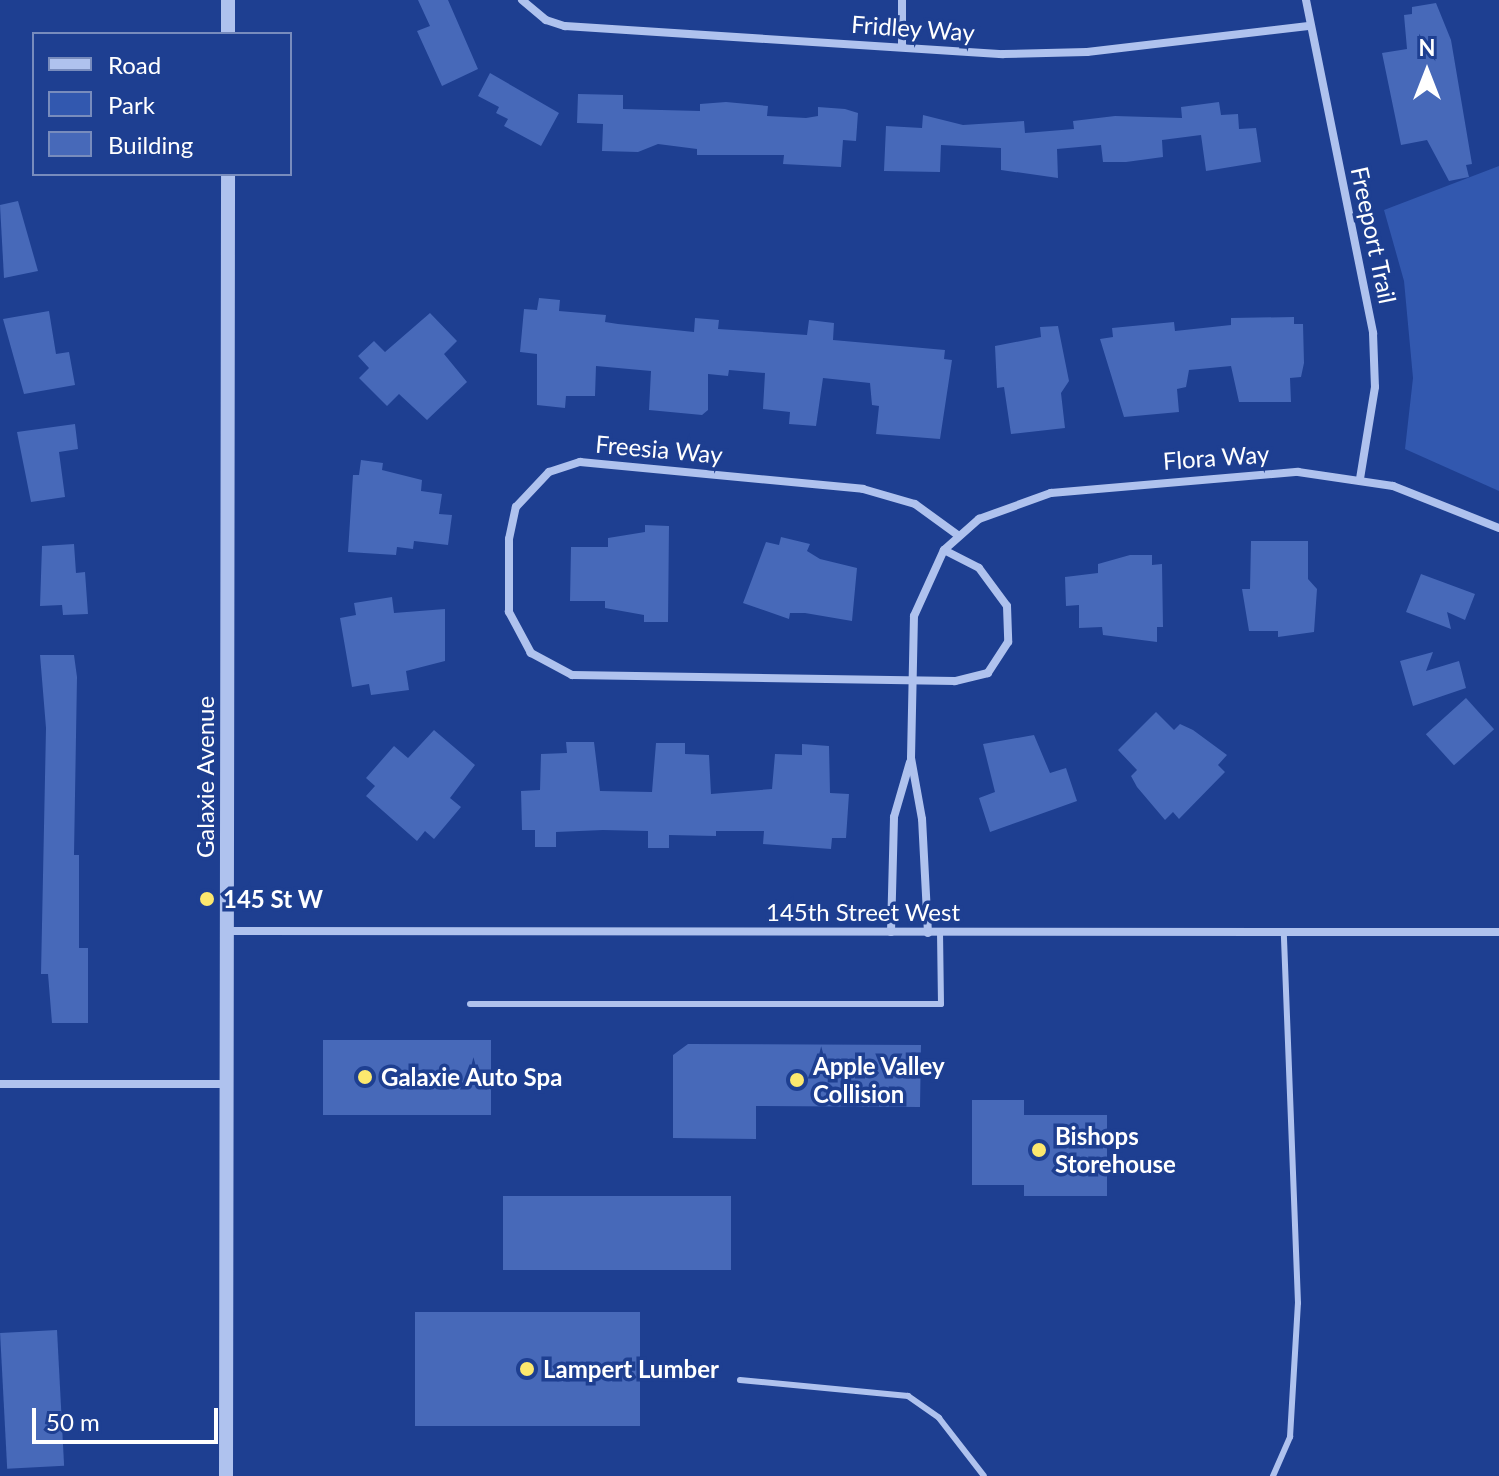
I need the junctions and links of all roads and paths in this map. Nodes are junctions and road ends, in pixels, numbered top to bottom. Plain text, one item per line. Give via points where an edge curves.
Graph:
1 (228, 0) edge
2 (522, 0) edge
3 (902, 0) edge
4 (1306, 0) edge
5 (1310, 26) junction
6 (228, 32) edge
7 (902, 47) junction
8 (228, 176) edge
9 (1360, 479) junction
10 (1499, 528) edge
11 (959, 536) junction
12 (944, 550) junction
13 (911, 678) junction
14 (911, 758) junction
15 (227, 931) junction
16 (891, 932) junction
17 (1284, 932) junction
18 (1499, 932) edge
19 (928, 933) junction
20 (940, 933) junction
21 (470, 1004) dead end
22 (0, 1084) edge
23 (227, 1084) junction
24 (740, 1380) dead end
25 (226, 1476) edge
26 (984, 1476) edge
27 (1273, 1476) edge

1 - 6 street
2 - 7 street, Fridley Way via 546,20 565,26
3 - 7 street
4 - 5 street, Freeport Trail
5 - 7 street, Fridley Way via 1087,52
5 - 9 street, Freeport Trail via 1373,333 1375,387
8 - 15 street, Galaxie Avenue
9 - 10 street, Flora Way
9 - 11 street, Flora Way via 1235,474 1051,493 1002,508
11 - 12 street, Flora Way
11 - 13 street, Freesia Way via 889,495 597,462 549,472 516,507 509,539 509,612 521,642 556,671 587,677
12 - 13 street, Flora Way via 914,616
12 - 13 street via 979,568 1007,606 1008,642 988,673 955,681
13 - 14 street, Flora Way
14 - 16 street, Flora Way via 894,817
14 - 19 street, Flora Way via 922,819
15 - 16 street, 145th Street West
15 - 23 street, Galaxie Avenue
16 - 19 street, 145th Street West
17 - 18 street, 145th Street West
17 - 20 street, 145th Street West
17 - 27 lane via 1298,1303 1290,1437
19 - 20 street, 145th Street West
20 - 21 lane via 941,1004
22 - 23 street
23 - 25 street, Galaxie Avenue
24 - 26 lane via 908,1396 939,1418

